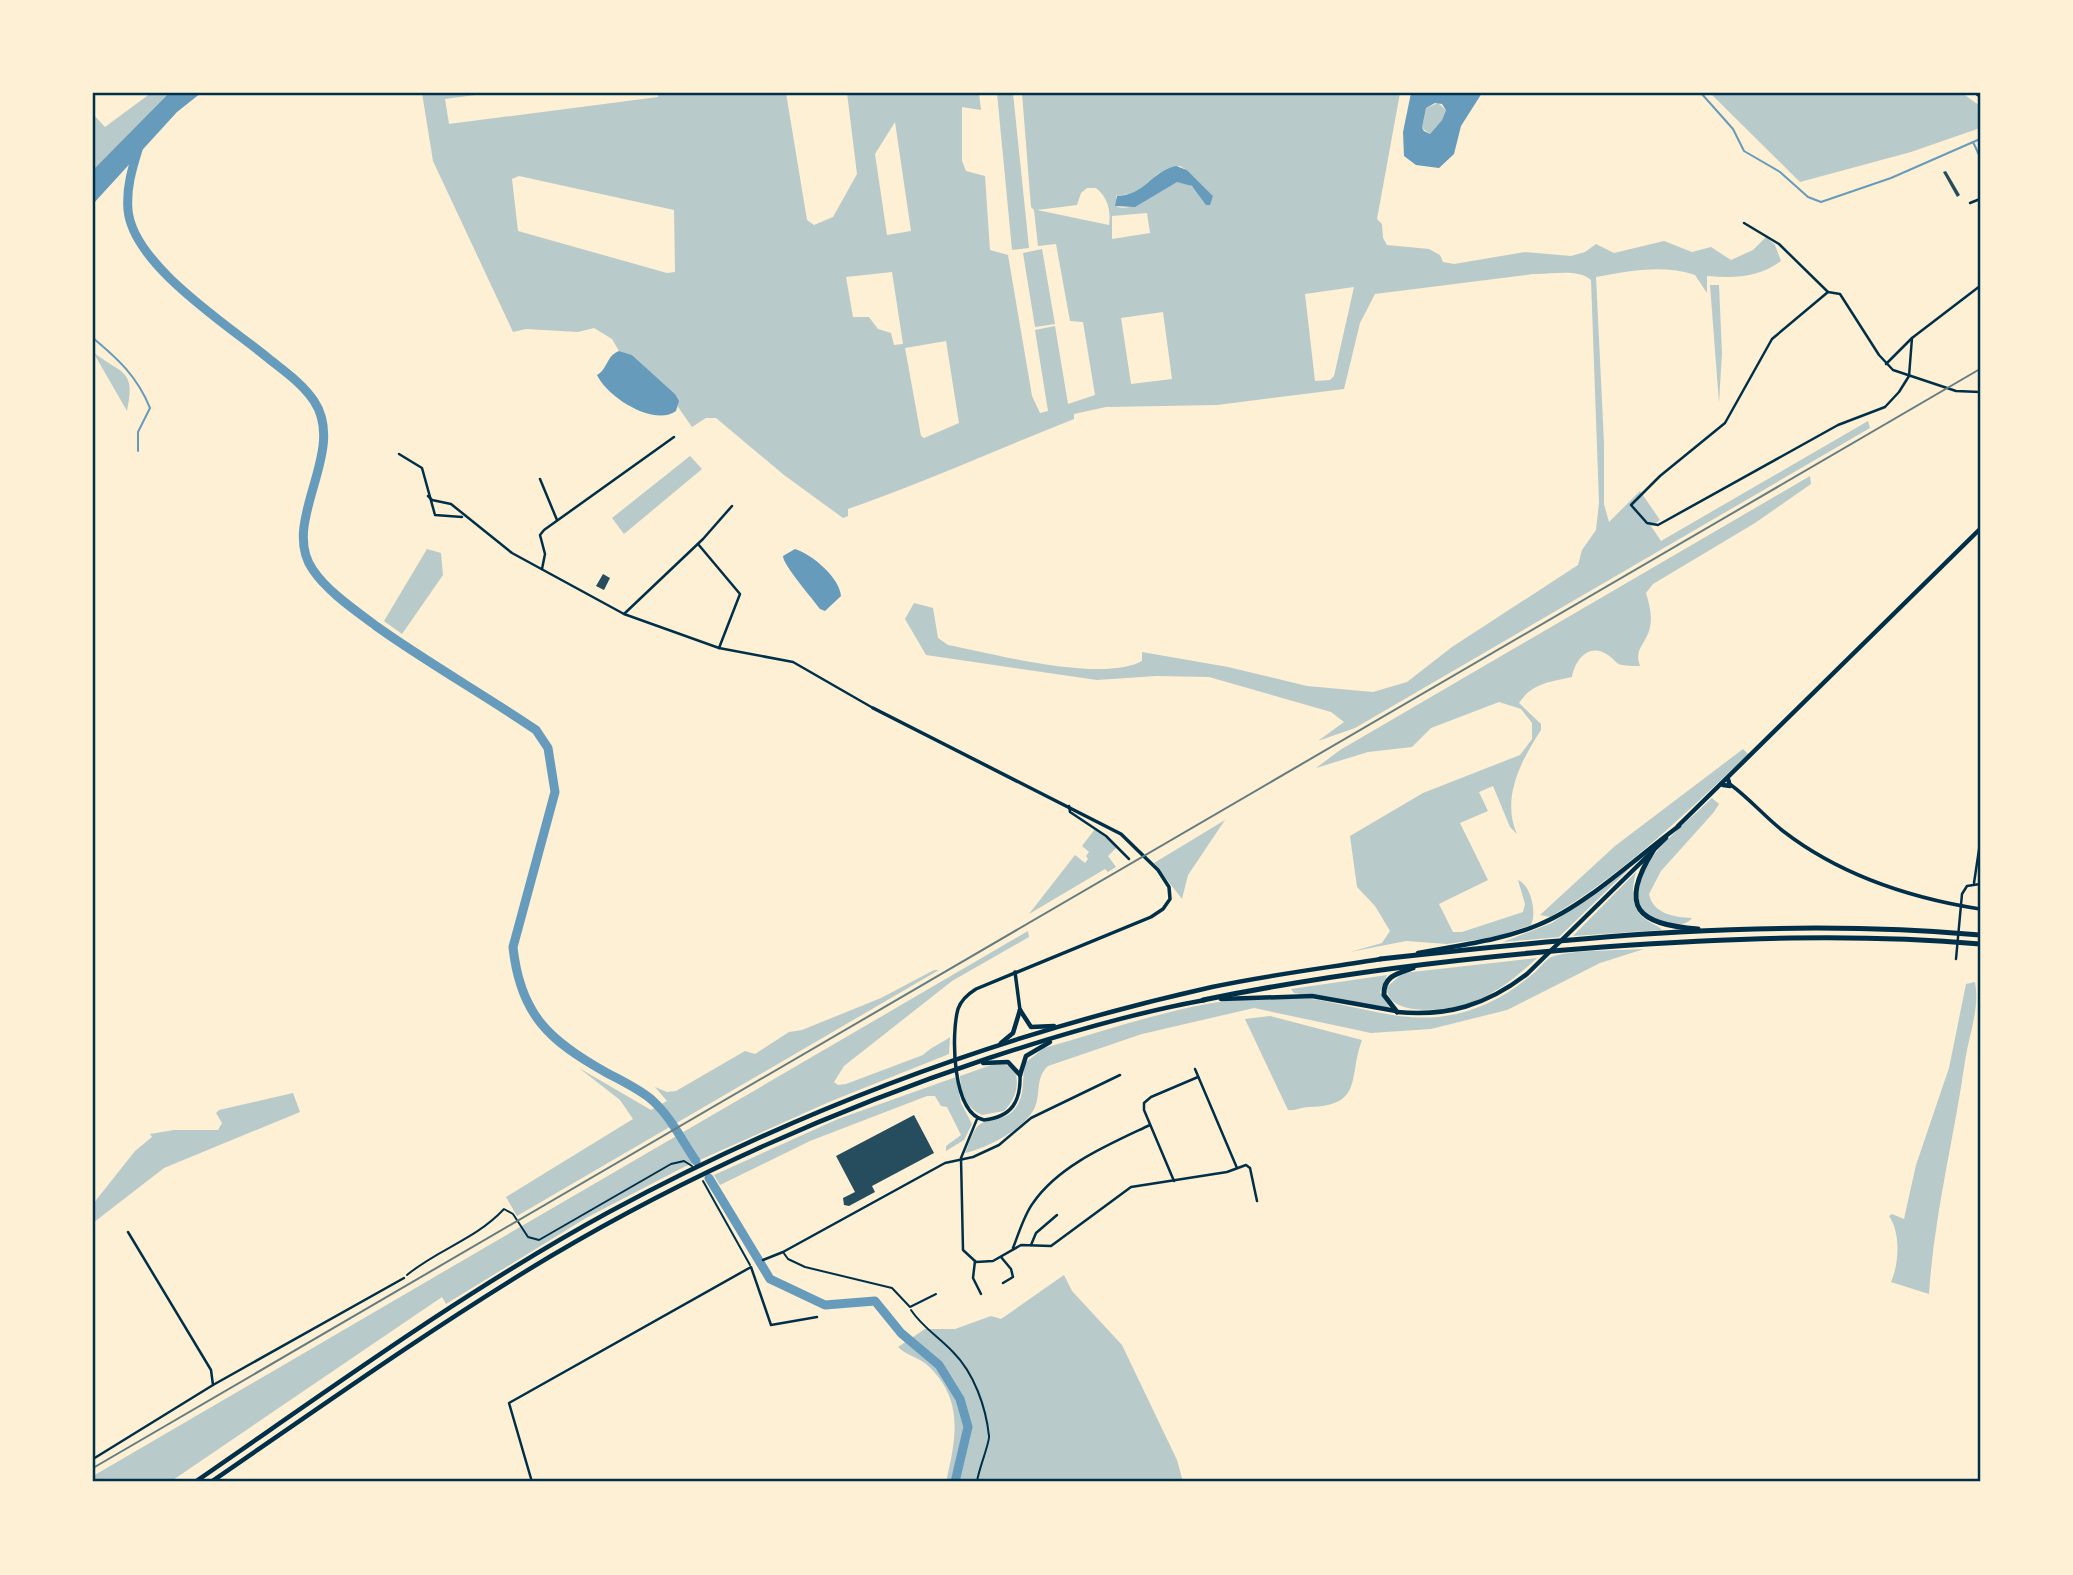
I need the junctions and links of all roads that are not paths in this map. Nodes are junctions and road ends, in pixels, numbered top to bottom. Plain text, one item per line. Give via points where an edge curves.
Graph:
1 (1976, 93) edge
2 (1980, 96) edge
3 (1980, 199) edge
4 (1970, 204) dead end
5 (1744, 223) dead end
6 (1980, 286) edge
7 (1828, 292) junction
8 (1912, 338) junction
9 (1886, 364) junction
10 (1909, 376) junction
11 (1980, 392) edge
12 (674, 437) dead end
13 (399, 454) dead end
14 (540, 479) dead end
15 (428, 496) junction
16 (436, 502) junction
17 (732, 506) dead end
18 (430, 507) junction
19 (464, 517) junction
20 (557, 520) junction
21 (1980, 529) edge
22 (698, 544) junction
23 (542, 569) junction
24 (624, 614) junction
25 (719, 648) junction
26 (873, 708) joint
27 (1728, 779) junction
28 (1723, 785) junction
29 (1731, 785) junction
30 (1069, 806) junction
31 (1679, 825) junction
32 (1980, 843) edge
33 (1653, 851) junction
34 (1129, 859) dead end
35 (1974, 883) junction
36 (1980, 884) edge
37 (1980, 909) edge
38 (1718, 930) junction
39 (1980, 935) edge
40 (1980, 944) edge
41 (1956, 959) dead end
42 (1380, 960) junction
43 (1426, 963) junction
44 (1015, 972) junction
45 (1203, 1000) junction
46 (1020, 1010) junction
47 (1397, 1012) junction
48 (1069, 1024) junction
49 (1062, 1035) junction
50 (997, 1046) junction
51 (971, 1064) junction
52 (1195, 1069) dead end
53 (1120, 1074) dead end
54 (1020, 1075) junction
55 (1198, 1077) junction
56 (976, 1119) junction
57 (1150, 1125) junction
58 (961, 1158) junction
59 (1237, 1168) junction
60 (1174, 1181) junction
61 (1257, 1201) dead end
62 (1057, 1215) dead end
63 (128, 1232) dead end
64 (1031, 1245) junction
65 (1013, 1248) junction
66 (783, 1252) junction
67 (1001, 1256) junction
68 (763, 1260) dead end
69 (975, 1261) junction
70 (404, 1278) road end
71 (1003, 1283) dead end
72 (936, 1294) dead end
73 (981, 1294) dead end
74 (817, 1317) dead end
75 (214, 1385) junction
76 (93, 1459) edge
77 (195, 1482) edge
78 (211, 1482) edge
79 (532, 1482) edge

1 - 2 street
3 - 4 street
5 - 7 street via 1779,244
6 - 8 street
7 - 9 street via 1840,294
7 - 10 street via 1772,339 1725,423 1631,505 1647,523 1657,525 1838,425 1885,407
8 - 9 street
8 - 10 street
9 - 10 street
10 - 11 street via 1956,391
12 - 20 street
13 - 15 street via 422,468
14 - 20 street
15 - 16 street
15 - 18 street
16 - 18 street
16 - 19 street via 447,502
17 - 22 street
18 - 19 street via 437,517
19 - 23 street
20 - 23 street via 540,535 545,554
21 - 27 main road
22 - 24 street
22 - 25 street via 740,594
23 - 24 street
24 - 25 street
25 - 26 street via 793,662
26 - 30 street
27 - 28 main road
27 - 29 main road
28 - 29 main road
28 - 31 main road
29 - 37 street via 1783,831 1825,859 1887,886
30 - 34 street
30 - 44 street via 1121,834 1153,865 1169,887 1170,899 1163,909
31 - 33 main road
31 - 42 main road via 1572,907 1540,925
32 - 35 street
33 - 38 highway via 1635,886 1643,913 1664,926
33 - 47 main road via 1527,974 1494,996 1439,1013
35 - 36 street
35 - 41 street via 1962,894
38 - 39 highway via 1840,927
38 - 42 highway
40 - 43 highway via 1839,937 1728,939
42 - 48 main road via 1214,987
43 - 45 highway
43 - 47 highway via 1385,983 1384,995
44 - 46 street
44 - 56 street via 973,990 958,1009 959,1087 964,1106
45 - 47 main road via 1295,995
45 - 49 main road
46 - 48 main road via 1034,1028
46 - 50 main road via 1013,1033
48 - 50 main road
49 - 51 main road
49 - 54 main road via 1028,1055
50 - 77 main road via 856,1096 687,1171 607,1214 500,1277
51 - 54 main road via 1004,1061 1013,1064
51 - 78 main road via 860,1105 716,1168 619,1217 505,1284
52 - 55 street
53 - 58 street via 1031,1118 999,1145
54 - 56 street via 1014,1107 996,1118
55 - 57 street via 1144,1103
55 - 59 street
56 - 58 street
57 - 60 street
57 - 65 street via 1104,1147 1062,1175 1033,1203
58 - 66 street via 900,1186
58 - 69 street via 963,1250
59 - 60 street
59 - 61 street via 1250,1168
60 - 64 street via 1131,1187 1053,1244
62 - 64 street via 1036,1233
63 - 75 street via 211,1370
64 - 65 street
65 - 67 street
66 - 68 street
66 - 72 lane via 805,1267 897,1290 909,1307
67 - 69 street via 989,1262
67 - 71 street via 1013,1277
69 - 73 street via 973,1278
70 - 75 street
74 - 79 street via 771,1325 751,1267 509,1403
75 - 76 street

